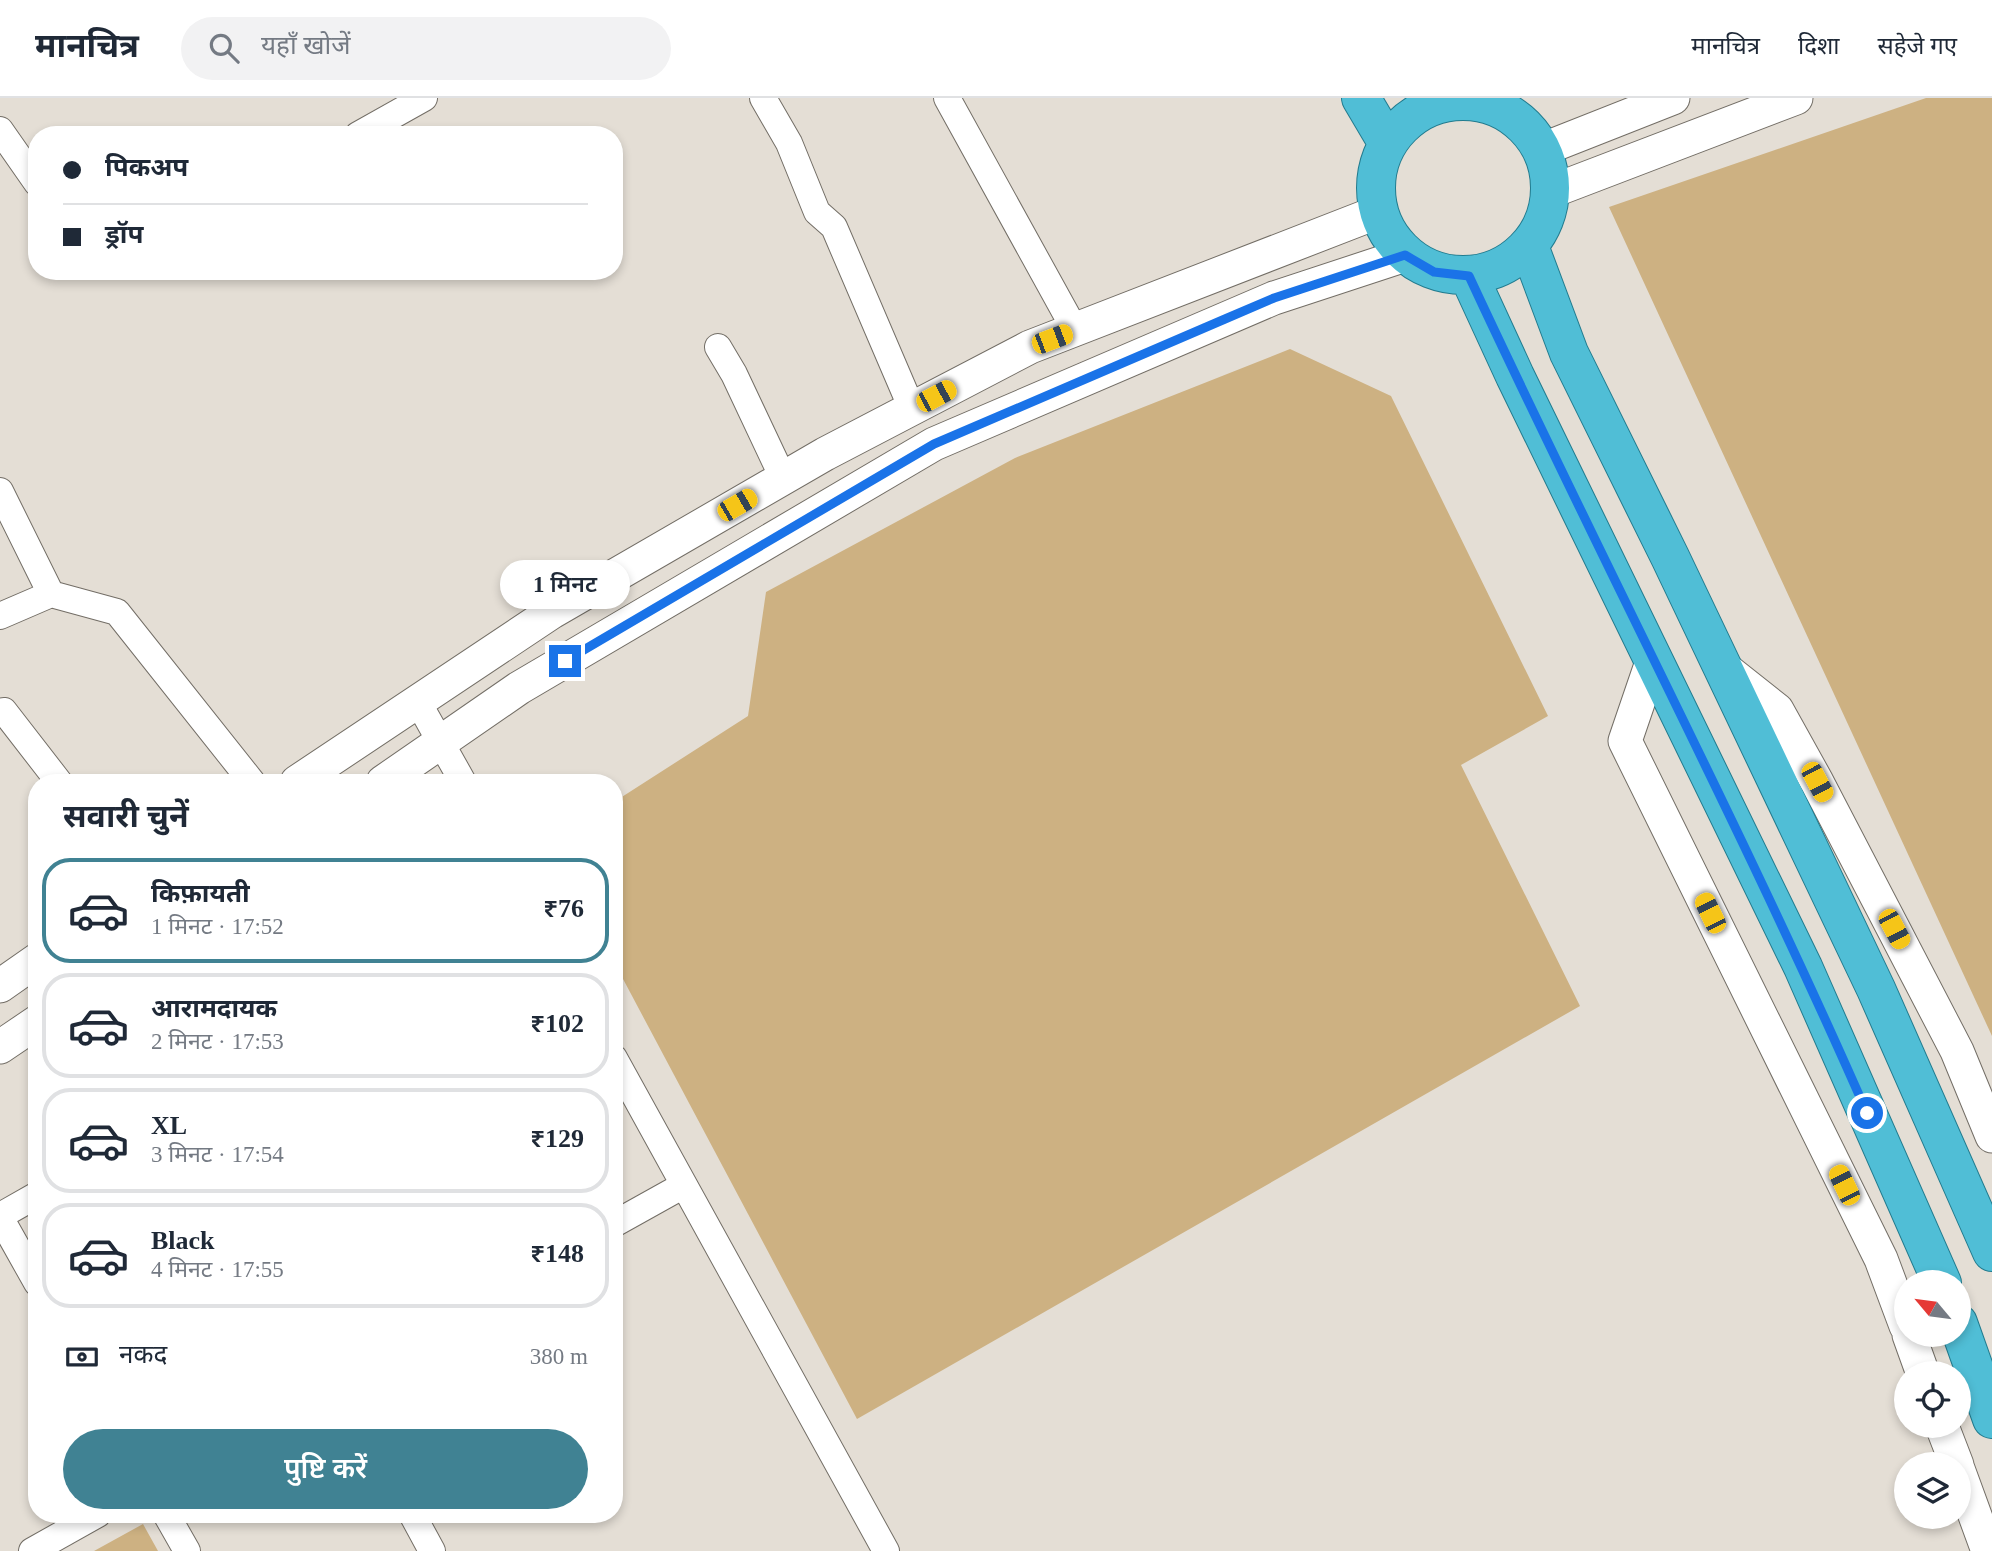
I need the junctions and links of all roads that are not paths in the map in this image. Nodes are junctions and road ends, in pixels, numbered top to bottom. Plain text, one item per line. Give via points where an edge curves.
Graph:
1 (424, 98) edge
2 (763, 98) edge
3 (947, 98) edge
4 (1673, 98) edge
5 (1796, 98) edge
6 (1357, 101) edge
7 (1436, 101) edge
8 (374, 126) edge
9 (0, 130) edge
10 (1387, 142) junction
11 (1541, 150) junction
12 (28, 170) edge
13 (1550, 192) junction
14 (1378, 212) junction
15 (1529, 246) junction
16 (1405, 255) junction
17 (1469, 276) junction
18 (1074, 330) junction
19 (718, 347) dead end
20 (912, 409) junction
21 (783, 478) junction
22 (0, 491) edge
23 (51, 594) junction
24 (0, 616) edge
25 (1653, 659) junction
26 (1724, 668) junction
27 (418, 702) junction
28 (4, 711) dead end
29 (441, 742) junction
30 (53, 774) edge
31 (245, 774) edge
32 (309, 774) edge
33 (395, 774) edge
34 (459, 774) edge
35 (28, 966) edge
36 (0, 986) edge
37 (28, 1027) edge
38 (0, 1047) edge
39 (623, 1074) edge
40 (1992, 1136) edge
41 (684, 1185) junction
42 (28, 1200) edge
43 (0, 1217) edge
44 (623, 1219) edge
45 (1992, 1252) edge
46 (28, 1267) edge
47 (1936, 1270) edge
48 (1894, 1294) edge
49 (1967, 1348) edge
50 (1992, 1419) edge
51 (1971, 1505) edge
52 (82, 1523) edge
53 (171, 1523) edge
54 (417, 1523) edge
55 (32, 1551) edge
56 (187, 1551) edge
57 (432, 1551) edge
58 (886, 1551) edge
59 (1988, 1551) edge

1 - 8 street
2 - 20 street via 789,143 817,212 834,227
3 - 18 street
4 - 11 street
5 - 13 street
6 - 10 highway
7 - 10 highway
7 - 11 highway via 1489,105 1520,122
9 - 12 street
10 - 14 highway via 1375,195
11 - 13 highway
13 - 15 highway via 1547,212
14 - 16 highway via 1385,230
14 - 18 street
15 - 17 highway via 1499,268
15 - 26 highway via 1569,353
16 - 17 highway via 1434,272
16 - 29 street via 1274,298 934,444 519,688
17 - 25 highway
18 - 20 street via 1030,347
19 - 21 street
20 - 21 street
21 - 27 street via 552,612
22 - 23 street
23 - 24 street
23 - 31 street via 117,611
25 - 47 highway via 1803,967
25 - 48 street via 1625,741 1881,1259
26 - 40 street via 1776,710 1957,1051
26 - 45 highway via 1876,989
27 - 29 street
27 - 32 street
28 - 30 street
29 - 33 street
29 - 34 street
35 - 36 street
37 - 38 street
39 - 41 street
41 - 44 street
41 - 58 street
42 - 43 street
43 - 46 street
49 - 50 highway
51 - 59 street
52 - 55 street
53 - 56 street
54 - 57 street

